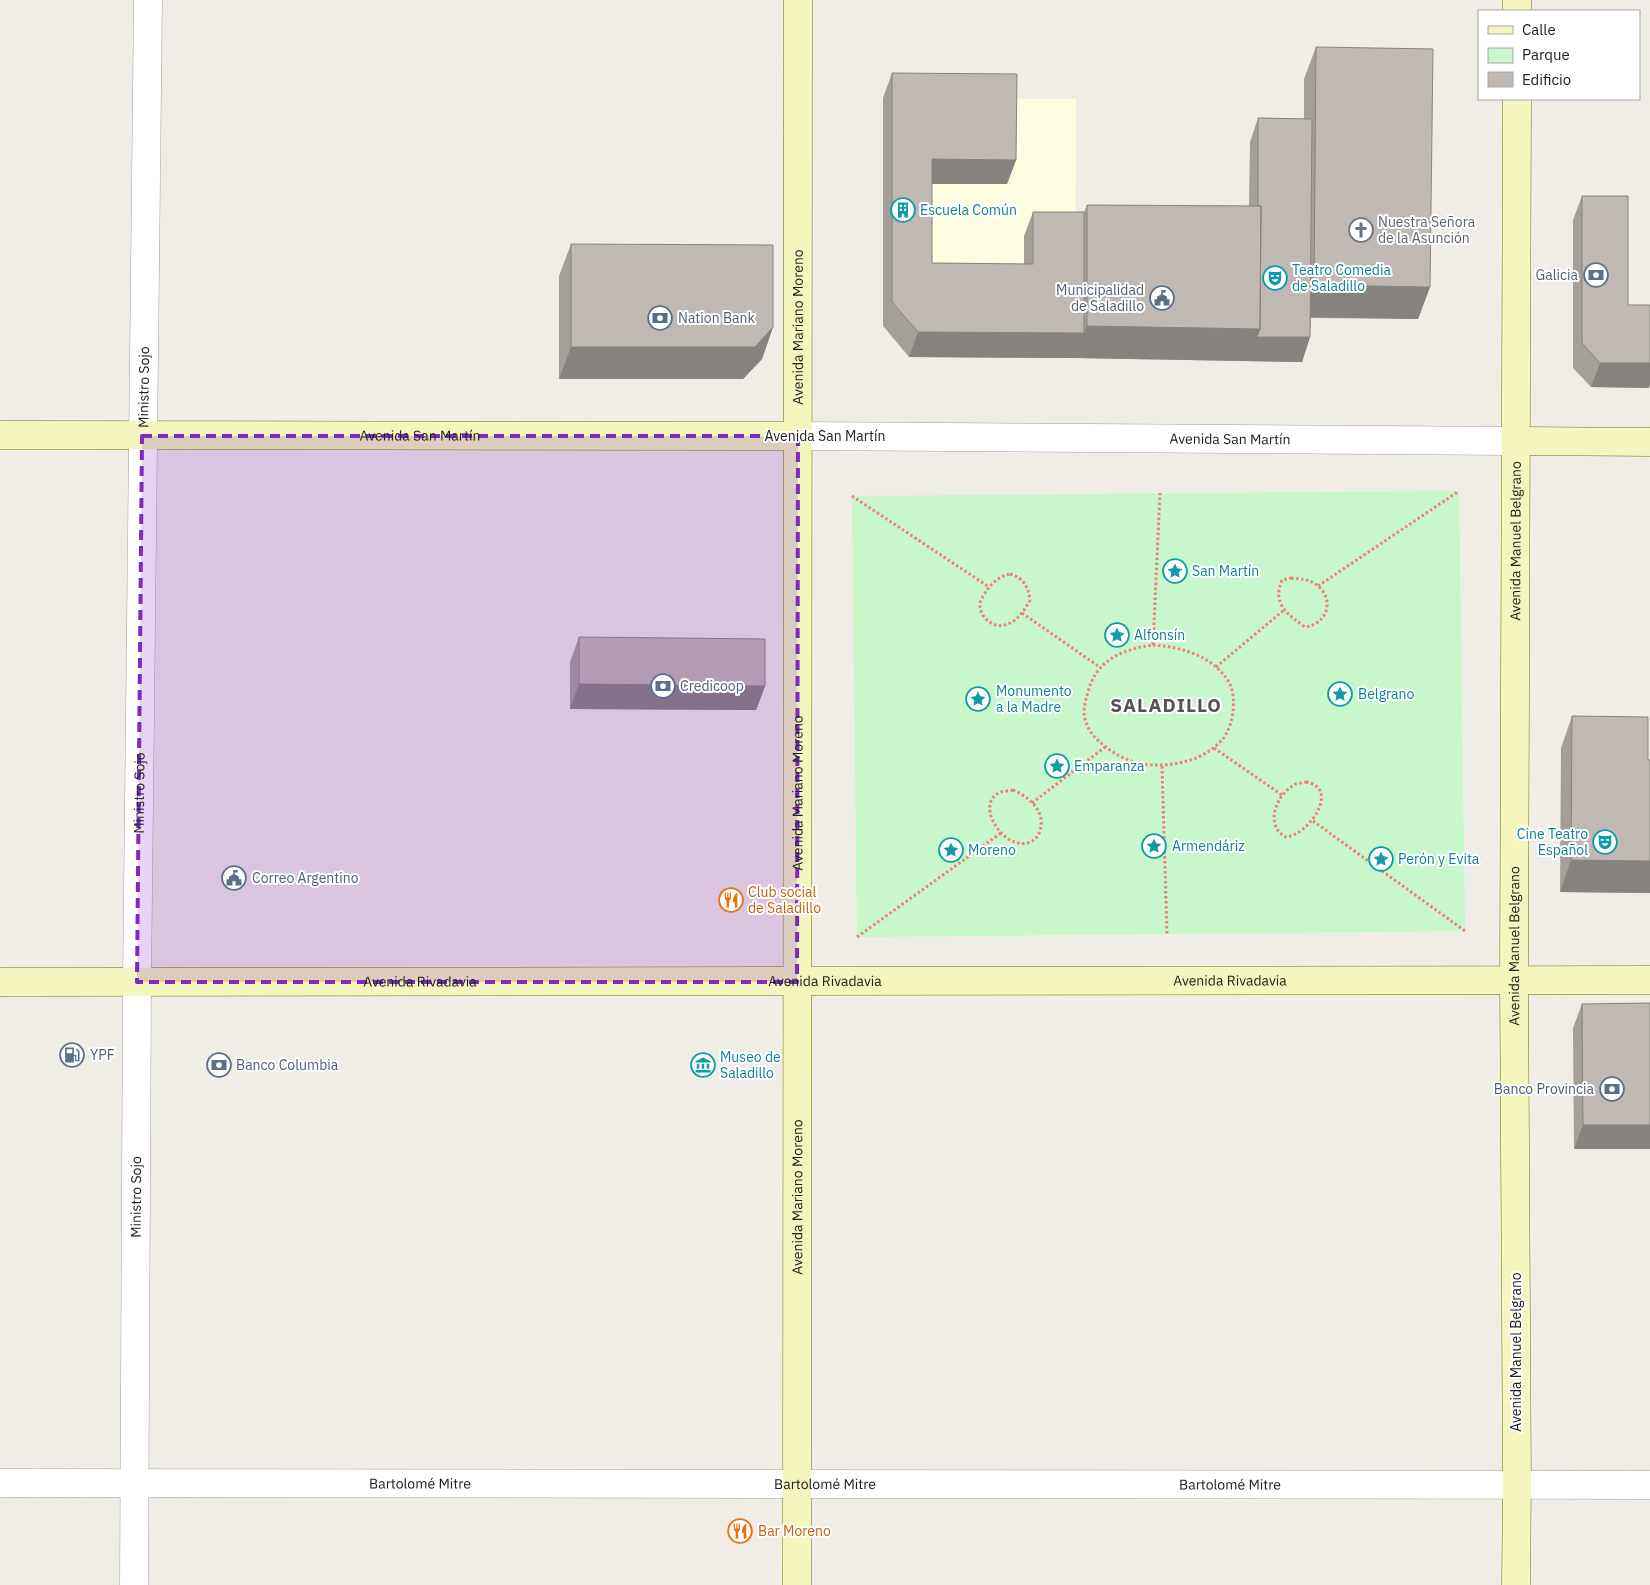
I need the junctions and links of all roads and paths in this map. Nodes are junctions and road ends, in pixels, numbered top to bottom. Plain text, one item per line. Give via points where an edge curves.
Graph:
1 (148, 0) edge
2 (798, 0) edge
3 (1517, 100) edge
4 (0, 436) edge
5 (142, 436) junction
6 (798, 436) junction
7 (1515, 441) junction
8 (1650, 442) edge
9 (1459, 490) dead end
10 (1160, 493) dead end
11 (852, 496) dead end
12 (1318, 586) junction
13 (989, 588) junction
14 (1284, 610) junction
15 (1022, 613) junction
16 (1153, 645) junction
17 (1216, 667) junction
18 (1101, 668) junction
19 (1105, 747) junction
20 (1214, 748) junction
21 (1162, 766) junction
22 (1282, 795) junction
23 (1032, 803) junction
24 (1312, 821) junction
25 (1001, 833) junction
26 (1465, 931) dead end
27 (1167, 934) dead end
28 (857, 937) dead end
29 (1514, 980) junction
30 (1650, 980) edge
31 (0, 982) edge
32 (137, 982) junction
33 (797, 982) junction
34 (0, 1483) edge
35 (134, 1484) junction
36 (1517, 1484) junction
37 (797, 1485) junction
38 (1650, 1485) edge
39 (134, 1585) edge
40 (797, 1585) edge
41 (1516, 1585) edge

1 - 5 street, Ministro Sojo
2 - 6 main road, Avenida Mariano Moreno
3 - 7 main road, Avenida Manuel Belgrano
4 - 5 main road, Avenida San Martín
5 - 6 main road, Avenida San Martín
5 - 32 street, Ministro Sojo
6 - 7 street, Avenida San Martín
6 - 33 main road, Avenida Mariano Moreno
7 - 8 main road, Avenida San Martín
7 - 29 main road, Avenida Manuel Belgrano
9 - 12 path
10 - 16 path
11 - 13 path
12 - 14 path via 1304,579 1282,580 1278,599
12 - 14 path via 1326,598 1327,609 1314,626 1305,627
13 - 15 path via 1003,576 1017,576 1026,586 1030,600
13 - 15 path via 980,603 985,620 1002,626
14 - 17 path
15 - 18 path
16 - 17 path via 1197,654
16 - 18 path via 1124,650
17 - 20 path via 1228,679 1233,704 1224,738
18 - 19 path via 1090,682 1084,706 1086,723
19 - 21 path via 1124,759
19 - 23 path
20 - 21 path via 1195,758
20 - 22 path
21 - 27 path
22 - 24 path via 1294,784 1313,783 1320,788 1320,805
22 - 24 path via 1274,816 1279,834 1292,837
23 - 25 path via 1040,812 1041,824 1035,840 1024,845 1012,843
23 - 25 path via 1025,795 1013,790 1000,792 992,798 989,812
24 - 26 path
25 - 28 path
29 - 30 main road, Avenida Rivadavia
29 - 33 main road, Avenida Rivadavia
29 - 36 main road, Avenida Manuel Belgrano
31 - 32 main road, Avenida Rivadavia
32 - 33 main road, Avenida Rivadavia
32 - 35 street, Ministro Sojo
33 - 37 main road, Avenida Mariano Moreno
34 - 35 street, Bartolomé Mitre
35 - 37 street, Bartolomé Mitre
35 - 39 street, Ministro Sojo
36 - 37 street, Bartolomé Mitre
36 - 38 street, Bartolomé Mitre
36 - 41 main road, Avenida Manuel Belgrano
37 - 40 main road, Avenida Mariano Moreno

